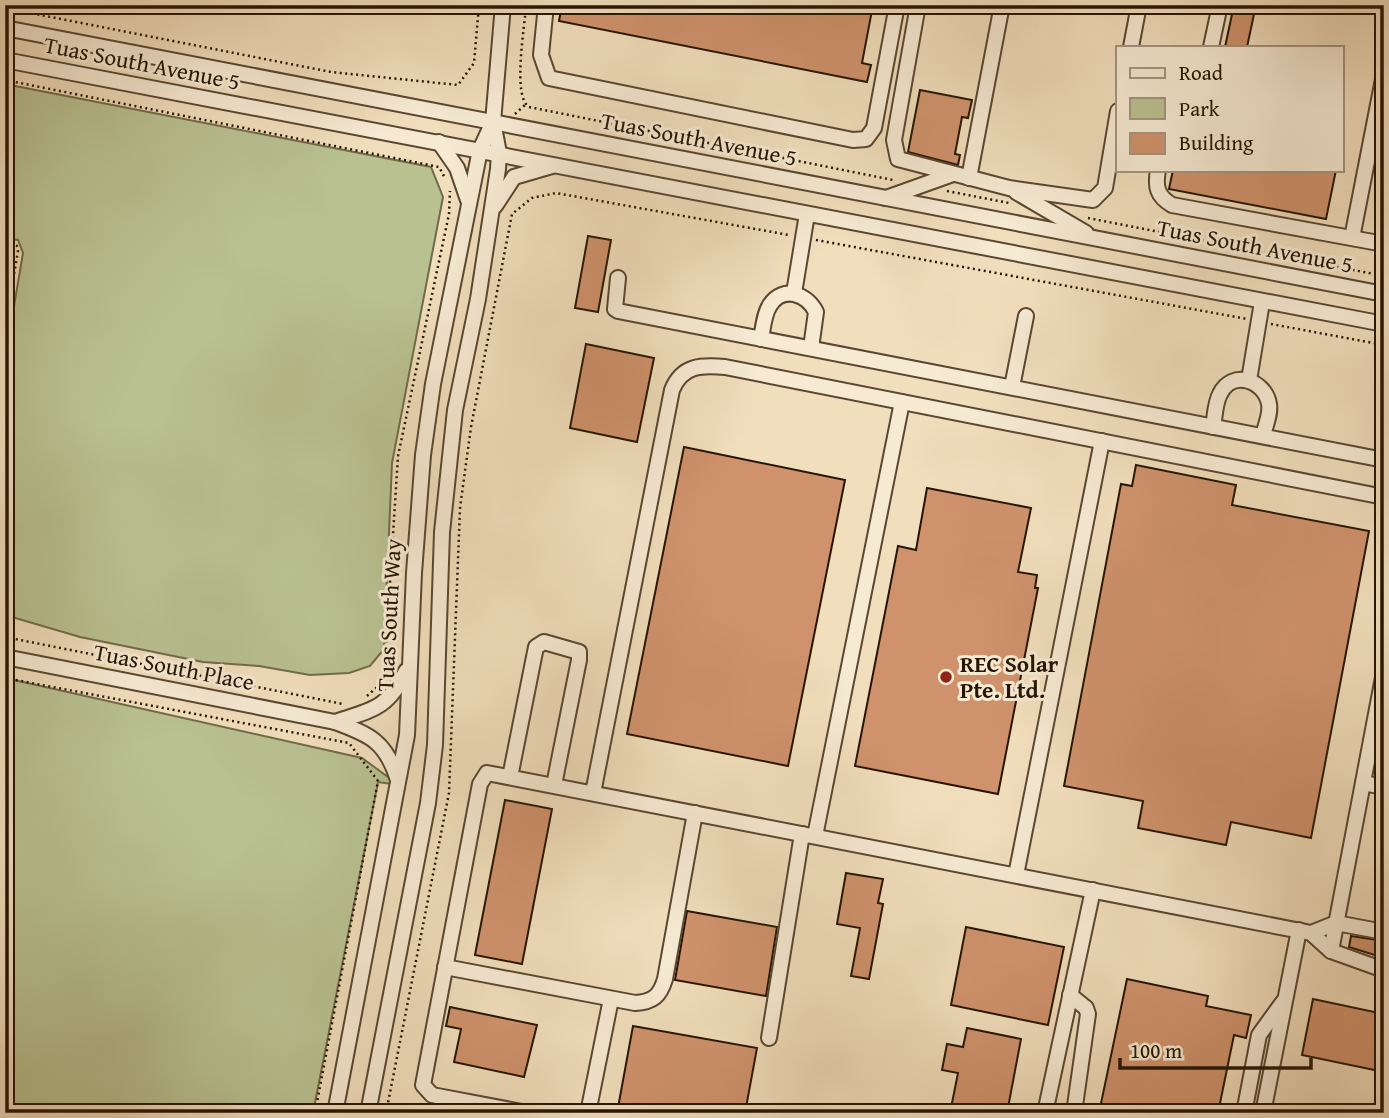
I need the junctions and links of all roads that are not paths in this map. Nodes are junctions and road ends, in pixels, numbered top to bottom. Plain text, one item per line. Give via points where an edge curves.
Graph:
1 (503, 5) edge
2 (546, 5) edge
3 (897, 5) edge
4 (918, 5) edge
5 (1003, 5) edge
6 (1139, 5) edge
7 (1220, 5) edge
8 (5, 28) edge
9 (1131, 46) edge
10 (1211, 46) edge
11 (5, 60) edge
12 (1384, 74) edge
13 (493, 122) junction
14 (1116, 123) edge
15 (439, 142) junction
16 (480, 150) junction
17 (499, 153) junction
18 (556, 165) junction
19 (1158, 172) edge
20 (953, 174) junction
21 (969, 178) junction
22 (1009, 188) junction
23 (885, 198) junction
24 (470, 205) junction
25 (491, 214) junction
26 (807, 214) junction
27 (1095, 238) junction
28 (1352, 238) junction
29 (1384, 244) edge
30 (618, 278) dead end
31 (794, 293) junction
32 (1384, 294) edge
33 (1262, 302) junction
34 (1026, 316) dead end
35 (1384, 324) edge
36 (761, 339) junction
37 (811, 348) junction
38 (1249, 380) junction
39 (1012, 387) junction
40 (902, 402) junction
41 (1213, 426) junction
42 (1263, 436) junction
43 (1102, 441) junction
44 (1384, 460) edge
45 (1384, 497) edge
46 (5, 657) edge
47 (409, 666) junction
48 (1384, 672) edge
49 (335, 722) junction
50 (510, 777) junction
51 (1363, 783) junction
52 (399, 785) junction
53 (554, 785) junction
54 (1384, 787) edge
55 (593, 793) junction
56 (695, 813) junction
57 (809, 835) junction
58 (1016, 875) junction
59 (1093, 890) junction
60 (1336, 923) junction
61 (1305, 932) junction
62 (1384, 932) edge
63 (1331, 951) junction
64 (445, 967) junction
65 (1384, 970) edge
66 (1070, 995) junction
67 (1286, 998) junction
68 (611, 999) junction
69 (769, 1038) dead end
70 (335, 1113) edge
71 (368, 1113) edge
72 (527, 1113) edge
73 (587, 1113) edge
74 (1045, 1113) edge
75 (1074, 1113) edge
76 (1244, 1113) edge
77 (1263, 1113) edge

1 - 13 street, Tuas South Way
2 - 3 street via 541,55 549,78 853,140 866,139 874,128
4 - 20 street via 894,152 908,163
5 - 21 street
6 - 9 street
7 - 10 street
8 - 13 street, Tuas South Avenue 5
11 - 15 street, Tuas South Avenue 5
12 - 28 street
13 - 16 street, Tuas South Way
13 - 17 street, Tuas South Way
13 - 23 street, Tuas South Avenue 5
14 - 22 street via 1105,188 1098,197 1084,201
15 - 16 street, Tuas South Avenue 5
15 - 24 street via 457,168
16 - 17 street, Tuas South Avenue 5
16 - 24 street, Tuas South Way
17 - 18 street, Tuas South Avenue 5
17 - 25 street, Tuas South Way
18 - 25 street via 514,177
18 - 26 street, Tuas South Avenue 5
19 - 28 street via 1156,188 1172,205
20 - 21 street
20 - 23 street
21 - 22 street
22 - 27 street
23 - 27 street, Tuas South Avenue 5
24 - 47 street, Tuas South Way via 423,455
25 - 71 street, Tuas South Way via 455,410 442,532 435,745 428,803
26 - 31 street
26 - 33 street, Tuas South Avenue 5
27 - 32 street, Tuas South Avenue 5
28 - 29 street
30 - 36 street via 618,311
31 - 36 street via 779,296 769,305
31 - 37 street via 808,299 816,312
33 - 35 street, Tuas South Avenue 5
33 - 38 street
34 - 39 street
36 - 37 street
37 - 39 street
38 - 41 street via 1224,388
38 - 42 street via 1265,391 1269,401
39 - 41 street
40 - 43 street
40 - 55 street via 715,366 695,367 676,380
40 - 57 street
41 - 42 street
42 - 44 street
43 - 45 street
43 - 58 street
46 - 49 street, Tuas South Place
47 - 49 street, Tuas South Place via 397,691 381,707
47 - 52 street, Tuas South Way via 407,735
48 - 51 street
49 - 52 street, Tuas South Place via 379,743 391,759
50 - 53 street
50 - 53 street via 536,647 544,642 558,644 579,652 579,660
50 - 64 street via 487,773 482,778
51 - 54 street
51 - 60 street
52 - 70 street, Tuas South Way
53 - 55 street
55 - 56 street
56 - 57 street
56 - 68 street via 662,988 650,1002
57 - 58 street
57 - 69 street
58 - 59 street
59 - 61 street
59 - 66 street
60 - 61 street
60 - 62 street
60 - 63 street
61 - 63 street
61 - 67 street
63 - 65 street
64 - 68 street
64 - 72 street via 424,1089 432,1095
66 - 74 street
66 - 75 street via 1088,1014
67 - 76 street via 1259,1035
67 - 77 street
68 - 73 street

